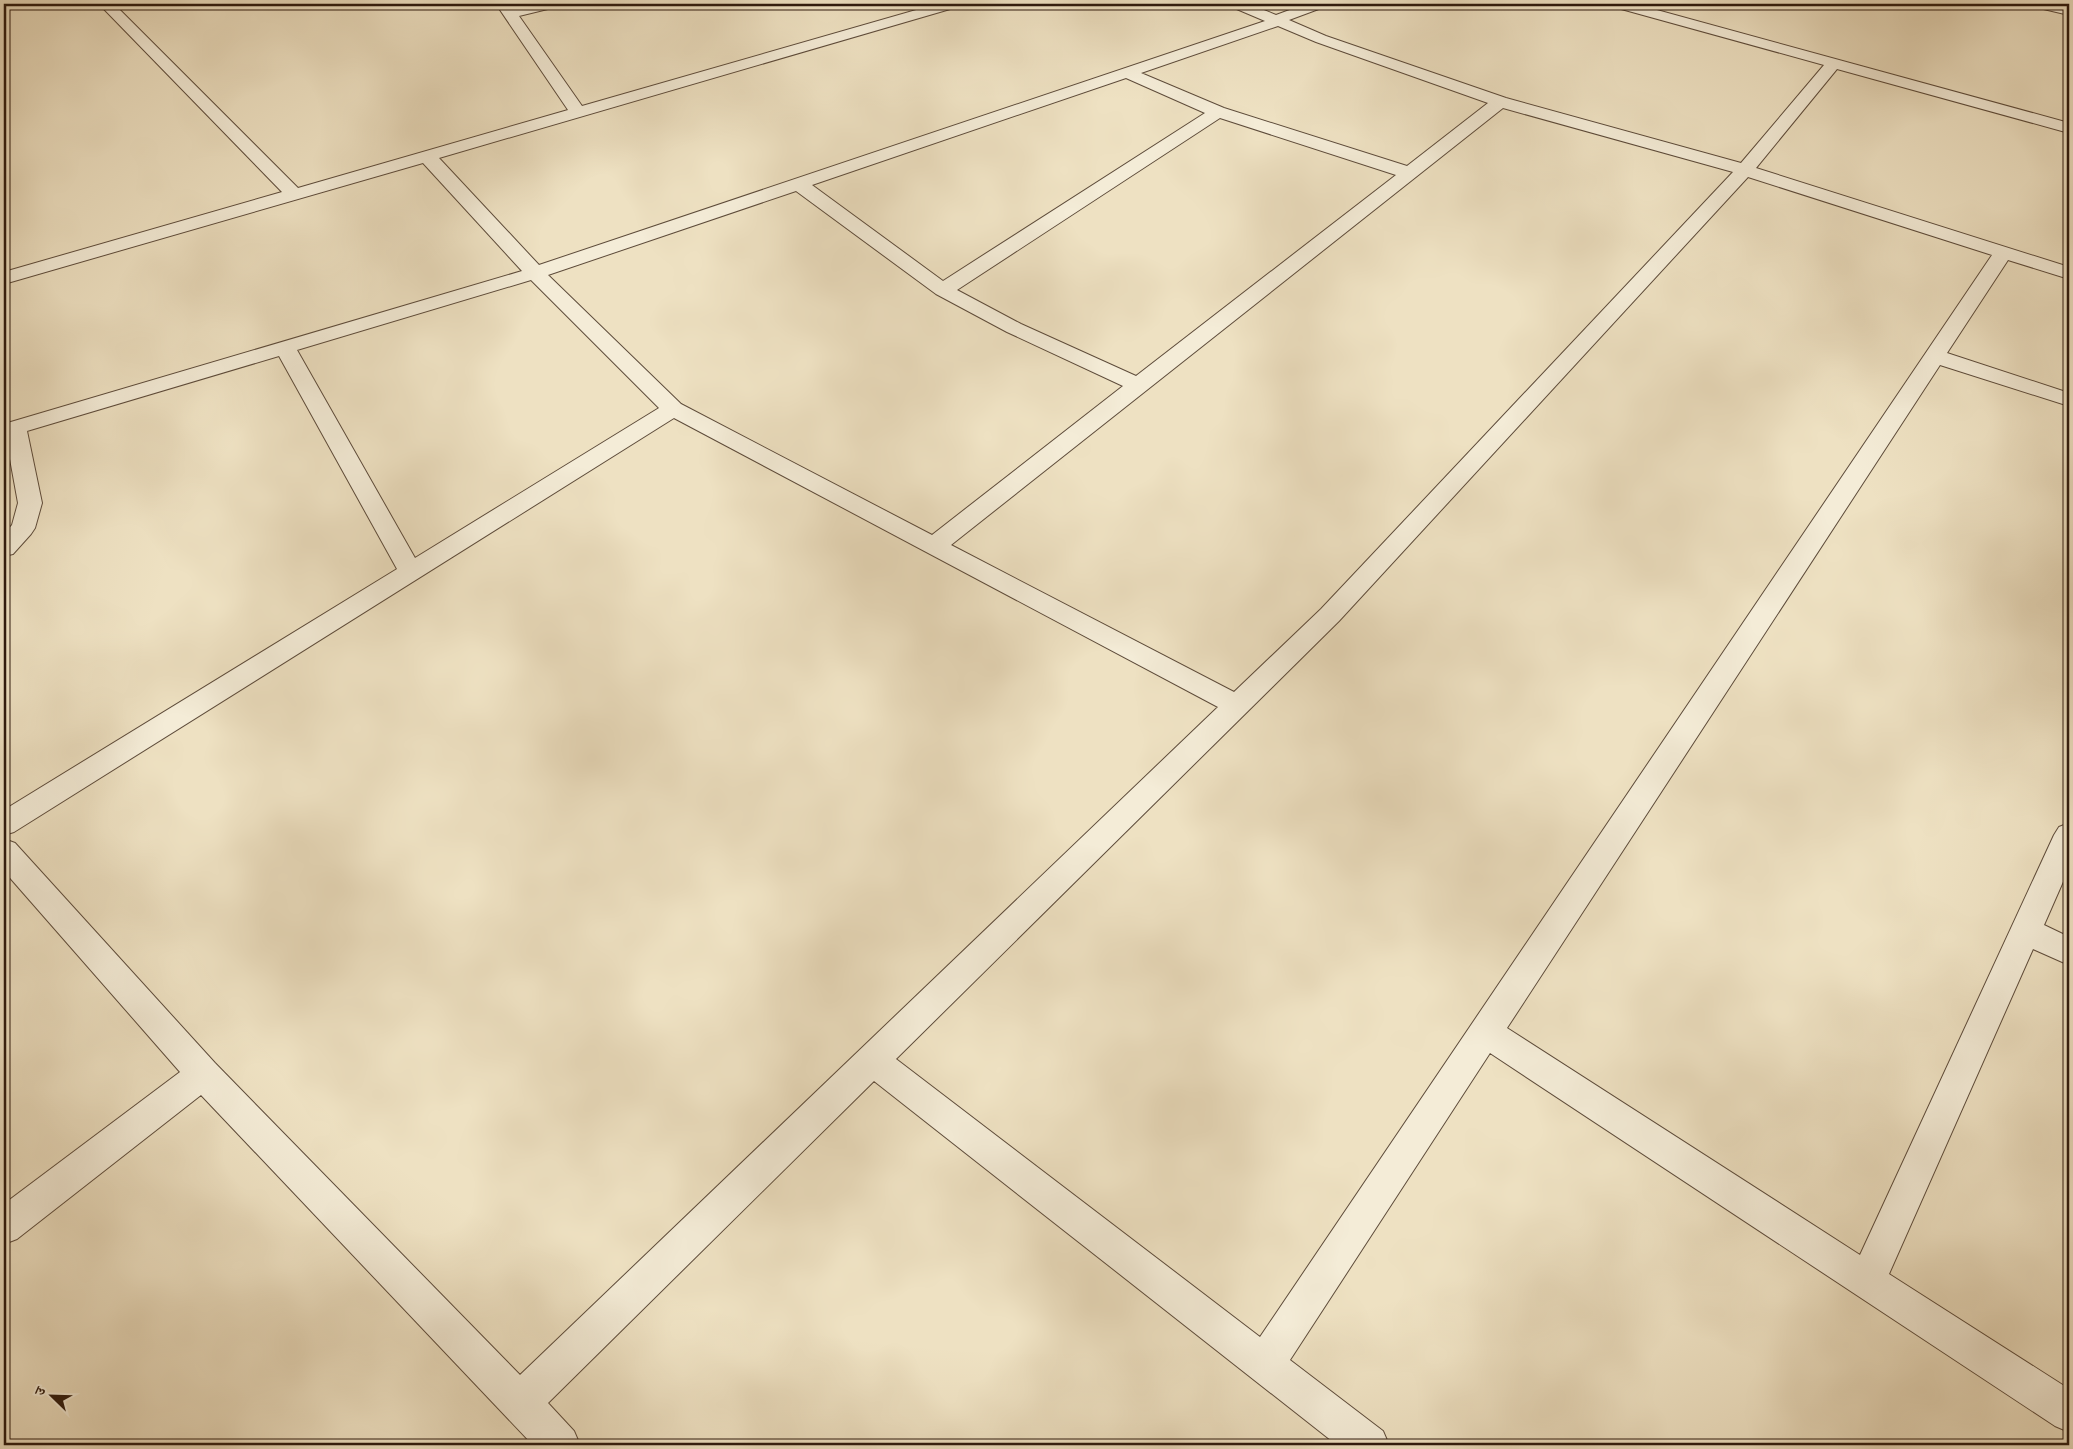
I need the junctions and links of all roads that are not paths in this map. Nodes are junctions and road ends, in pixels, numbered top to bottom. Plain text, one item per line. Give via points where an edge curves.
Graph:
1 (106, 4) edge
2 (551, 4) edge
3 (952, 4) edge
4 (1237, 4) edge
5 (1319, 4) edge
6 (1619, 4) edge
7 (1668, 4) edge
8 (2040, 4) edge
9 (506, 9) edge
10 (2069, 11) edge
11 (1279, 22) junction
12 (1765, 28) dead end
13 (1833, 64) junction
14 (1127, 73) junction
15 (1500, 102) junction
16 (578, 112) junction
17 (1218, 112) junction
18 (2069, 128) edge
19 (427, 156) junction
20 (1745, 170) junction
21 (1409, 173) junction
22 (796, 183) junction
23 (294, 194) junction
24 (2004, 252) junction
25 (535, 273) junction
26 (2069, 274) edge
27 (4, 278) edge
28 (943, 290) junction
29 (285, 347) junction
30 (1935, 356) junction
31 (1139, 385) junction
32 (2069, 400) edge
33 (674, 409) junction
34 (9, 429) edge
35 (933, 546) junction
36 (4, 548) edge
37 (411, 572) junction
38 (1236, 705) junction
39 (4, 824) edge
40 (2069, 835) edge
41 (4, 851) edge
42 (2026, 931) junction
43 (2069, 952) edge
44 (1485, 1032) junction
45 (872, 1060) junction
46 (203, 1074) junction
47 (4, 1226) edge
48 (1868, 1281) junction
49 (1265, 1363) junction
50 (520, 1403) junction
51 (2069, 1412) edge
52 (560, 1445) edge
53 (1369, 1445) edge

1 - 23 street
2 - 9 street
3 - 16 street
4 - 11 street
5 - 11 street via 1281,18
6 - 13 street
7 - 12 street
8 - 10 street
9 - 16 street
11 - 14 street
11 - 15 street
13 - 18 street
13 - 20 street
14 - 17 street
14 - 22 street
15 - 20 street
15 - 21 street
16 - 19 street
17 - 21 street
17 - 28 street
19 - 23 street
19 - 25 street
20 - 24 street
20 - 38 street via 1330,614
21 - 31 street
22 - 25 street
22 - 28 street
23 - 27 street
24 - 26 street
24 - 30 street
25 - 29 street
25 - 33 street
28 - 31 street via 1014,328
29 - 34 street
29 - 37 street
30 - 32 street
30 - 44 street
31 - 35 street
33 - 35 street
33 - 37 street
34 - 36 street via 30,503 22,528
35 - 38 street
37 - 39 street
38 - 45 street
40 - 42 street
41 - 46 street
42 - 43 street
42 - 48 street
44 - 48 street
44 - 49 street
45 - 49 street
45 - 50 street
46 - 47 street
46 - 50 street
48 - 51 street
49 - 53 street
50 - 52 street

